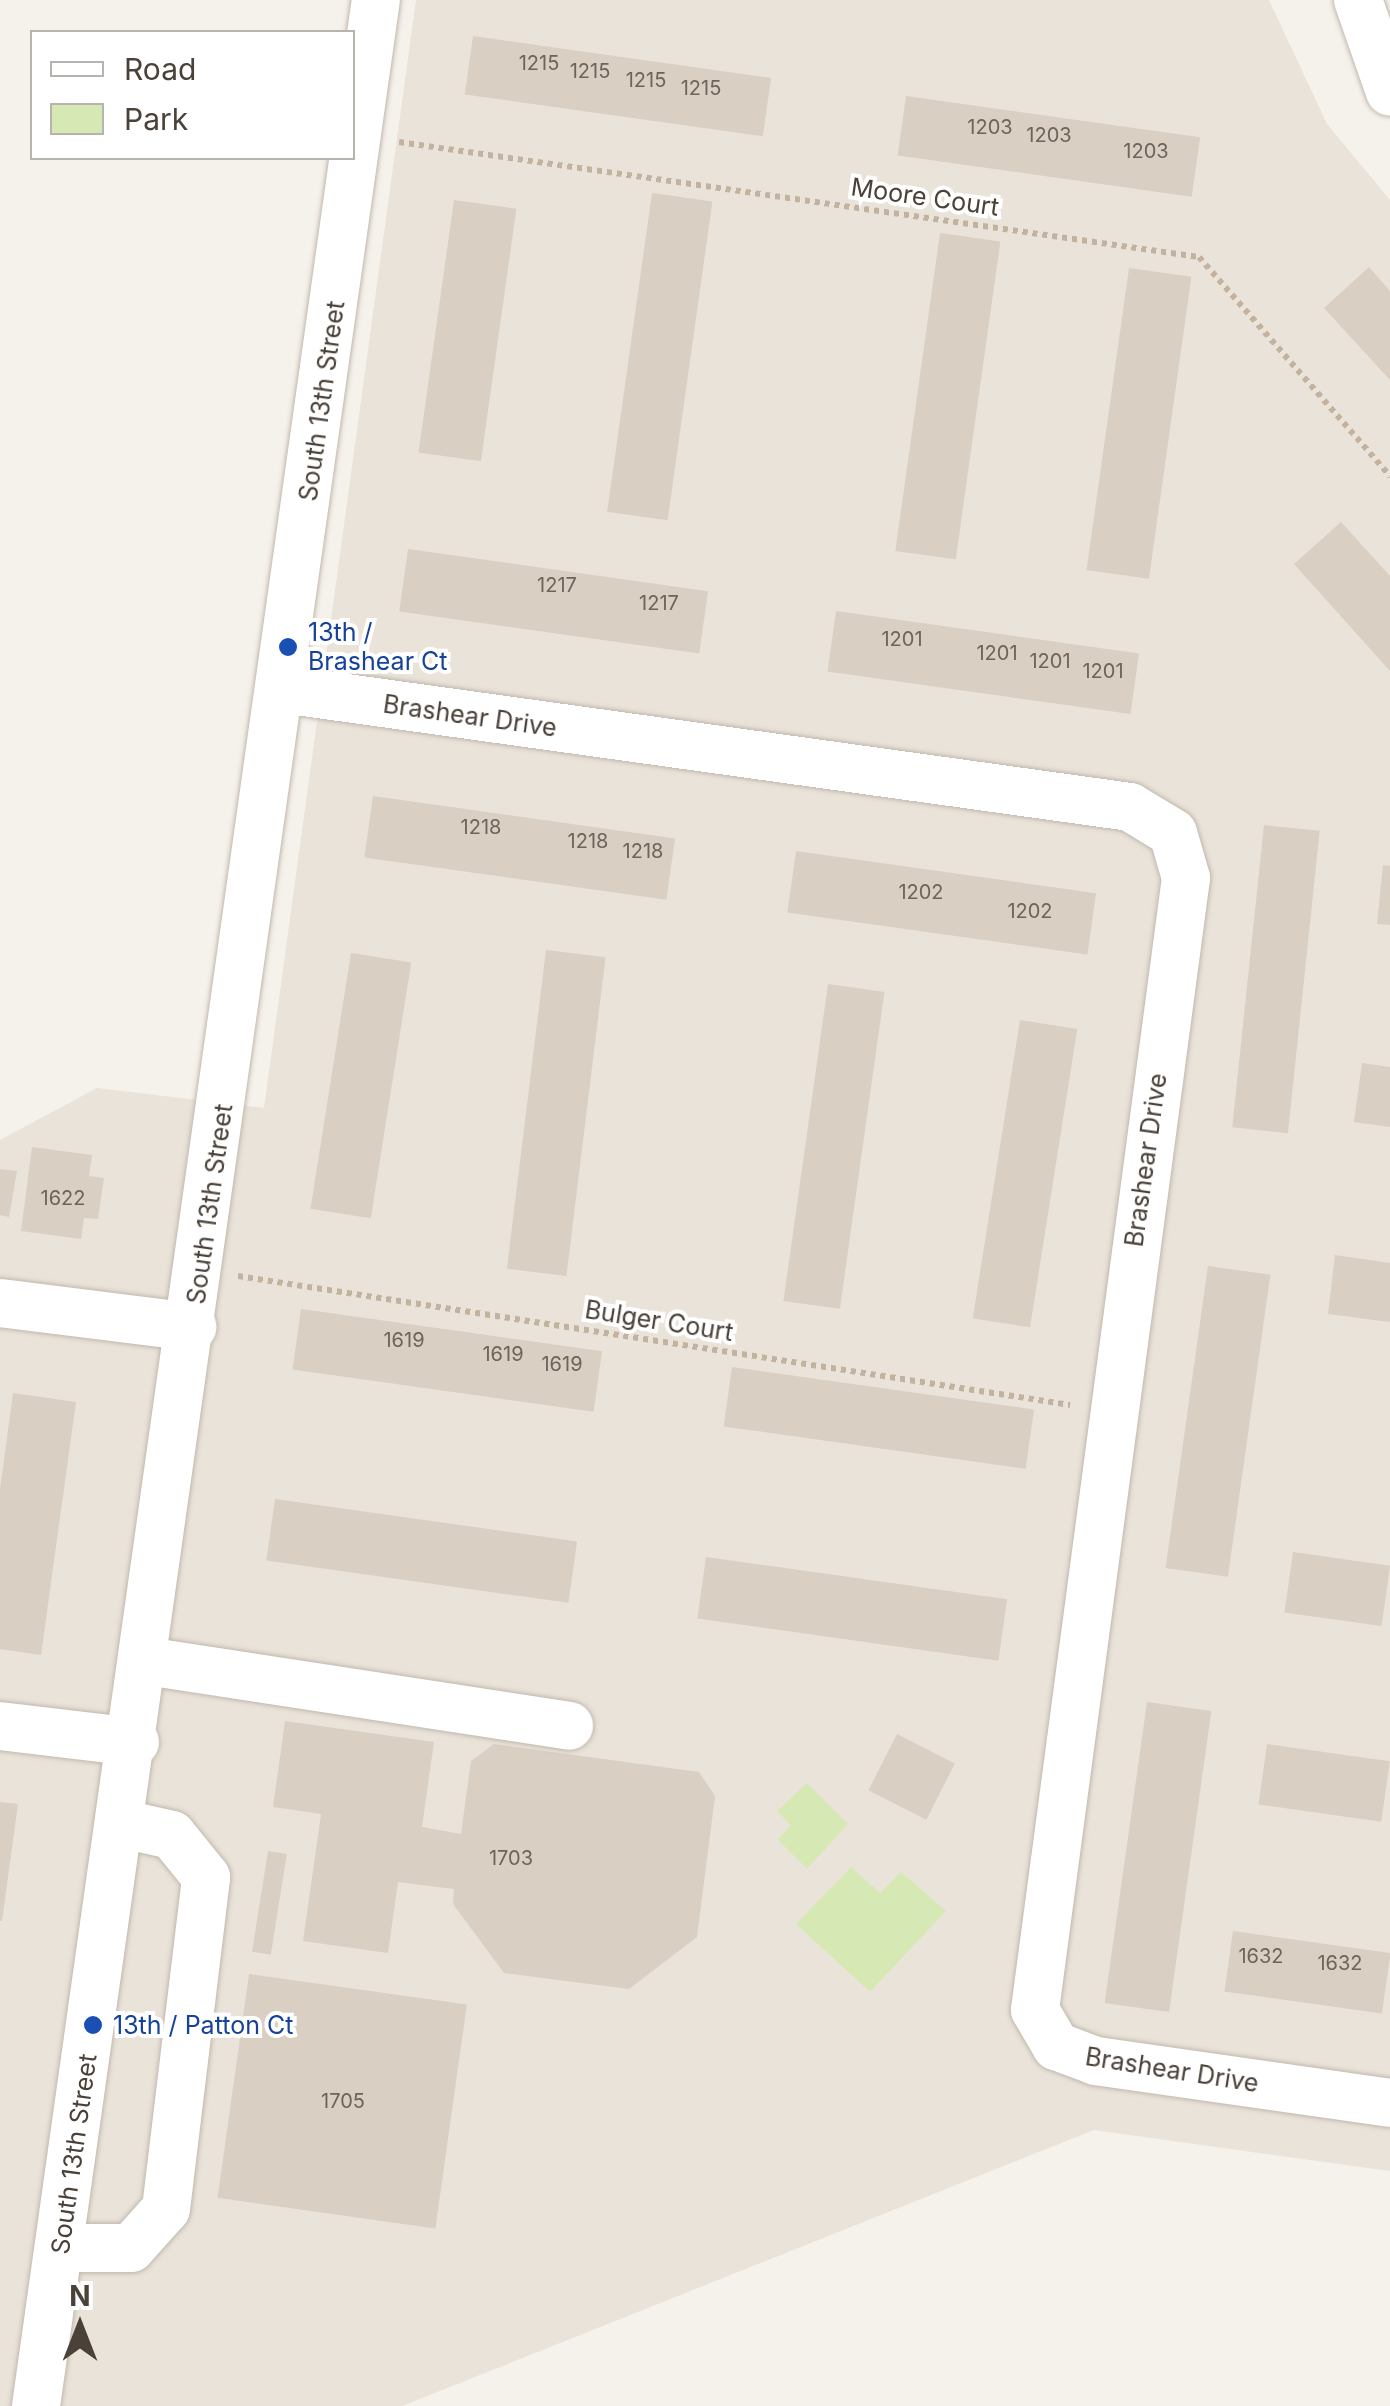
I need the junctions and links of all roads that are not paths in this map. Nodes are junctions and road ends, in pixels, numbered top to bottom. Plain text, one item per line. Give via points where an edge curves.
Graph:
1 (376, 0) edge
2 (1358, 0) edge
3 (1390, 92) edge
4 (355, 159) edge
5 (355, 160) edge
6 (282, 690) junction
7 (0, 1303) edge
8 (193, 1328) junction
9 (146, 1661) junction
10 (0, 1726) edge
11 (570, 1726) dead end
12 (135, 1742) junction
13 (123, 1824) junction
14 (1390, 2103) edge
15 (60, 2248) junction
16 (36, 2406) edge

1 - 4 street, South 13th Street
2 - 3 street
5 - 6 street, South 13th Street
6 - 8 street, South 13th Street
6 - 14 street, Brashear Drive via 1130,807 1159,819 1183,850 1186,878 1035,1976 1042,2030 1067,2053 1096,2061
7 - 8 street
8 - 9 street, South 13th Street
9 - 11 street
9 - 12 street, South 13th Street
10 - 12 street
12 - 13 street, South 13th Street
13 - 15 street, South 13th Street
13 - 15 street via 172,1836 206,1877 166,2209 131,2248
15 - 16 street, South 13th Street

